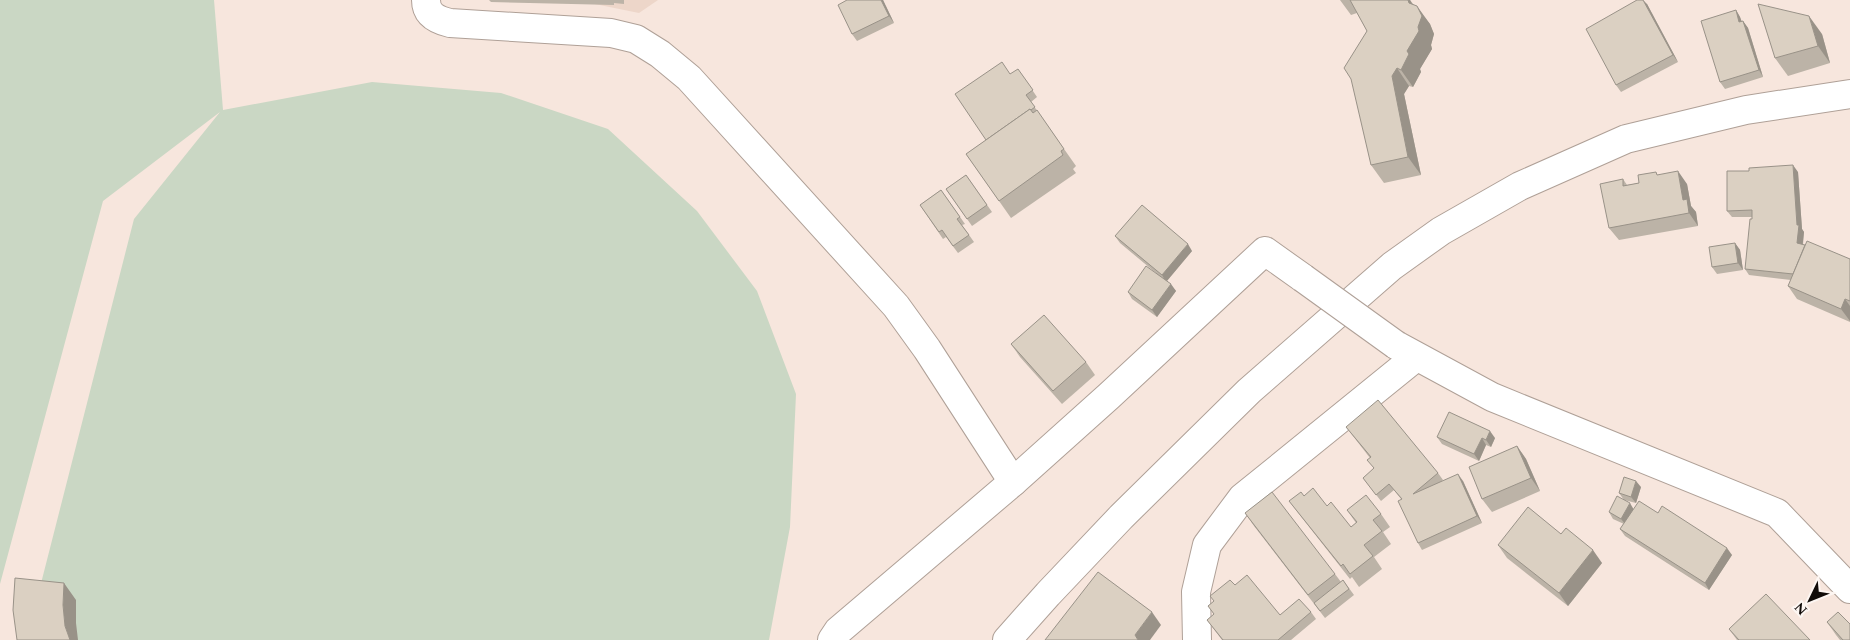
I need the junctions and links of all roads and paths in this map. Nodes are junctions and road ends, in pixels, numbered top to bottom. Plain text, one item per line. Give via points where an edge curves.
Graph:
1 (426, 0) edge
2 (1850, 94) edge
3 (1406, 351) junction
4 (1013, 482) junction
5 (1850, 588) edge
6 (832, 640) edge
7 (1008, 640) edge
8 (1197, 640) edge

1 - 4 street via 426,8 432,16 450,23 611,32 636,39 660,54 689,78 896,306
2 - 7 street via 1746,110 1626,139 1520,186 1441,230 1392,266 1249,391 1121,518
3 - 4 street, bridge via 1265,251
3 - 5 street via 1492,397 1777,513
3 - 8 street via 1242,498 1207,545 1196,592
4 - 6 street via 838,631

